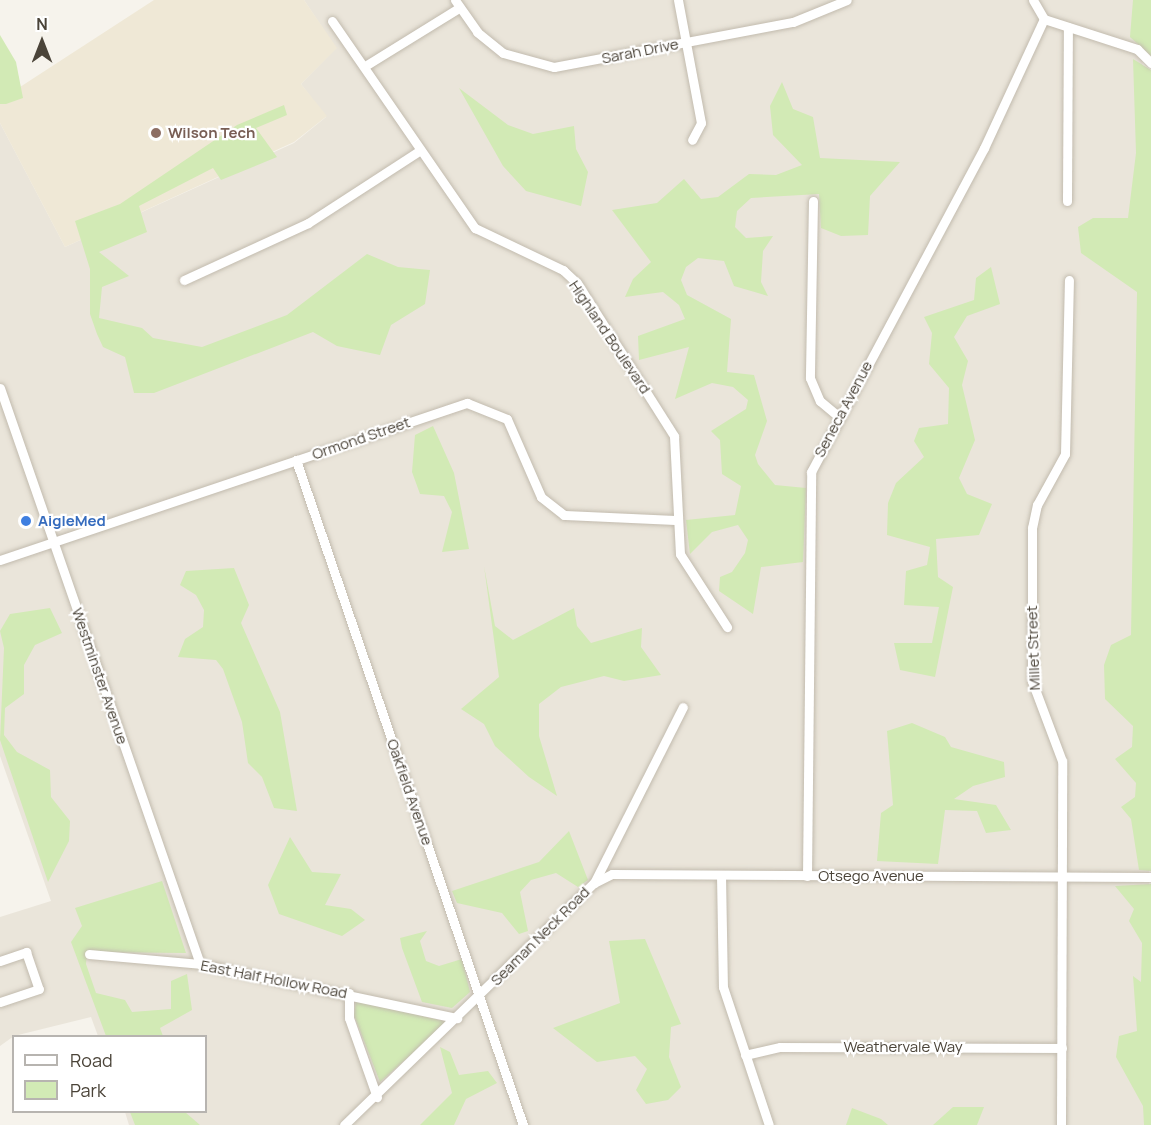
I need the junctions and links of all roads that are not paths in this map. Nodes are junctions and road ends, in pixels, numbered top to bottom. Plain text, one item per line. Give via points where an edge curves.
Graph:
1 (678, 0) edge
2 (847, 0) edge
3 (1033, 0) edge
4 (457, 4) edge
5 (1044, 19) junction
6 (332, 21) dead end
7 (1068, 27) junction
8 (686, 42) junction
9 (1151, 63) edge
10 (365, 66) junction
11 (692, 140) dead end
12 (419, 151) junction
13 (813, 201) dead end
14 (1067, 201) dead end
15 (184, 280) dead end
16 (1069, 280) dead end
17 (0, 388) edge
18 (838, 416) junction
19 (296, 460) junction
20 (676, 520) junction
21 (53, 540) junction
22 (0, 560) edge
23 (726, 627) dead end
24 (683, 707) dead end
25 (721, 875) junction
26 (807, 876) junction
27 (1062, 877) junction
28 (1151, 877) edge
29 (594, 883) junction
30 (89, 954) dead end
31 (0, 961) edge
32 (200, 963) junction
33 (349, 993) junction
34 (480, 996) junction
35 (0, 1002) edge
36 (457, 1018) junction
37 (1062, 1048) junction
38 (745, 1055) junction
39 (377, 1097) junction
40 (344, 1125) edge
41 (523, 1125) edge
42 (769, 1125) edge
43 (1062, 1125) edge

1 - 8 street
2 - 8 street, Sarah Drive via 793,22
3 - 5 street
4 - 8 street, Sarah Drive via 487,41 537,65 571,65
4 - 10 street
5 - 7 street
5 - 18 street, Seneca Avenue via 984,148
6 - 10 street, Highland Boulevard
7 - 9 street via 1137,49
7 - 14 street
8 - 11 street via 701,123
10 - 12 street, Highland Boulevard
12 - 15 street via 308,223
12 - 20 street, Highland Boulevard via 475,228 563,270 577,283 674,436
13 - 18 street via 810,378 813,391
16 - 27 street, Millet Street via 1065,454 1037,505 1032,528 1032,681 1040,712 1060,745
17 - 21 street, Westminster Avenue
18 - 26 street, Seneca Avenue via 811,472
19 - 20 street, Ormond Street via 454,406 479,405 507,419 541,497 564,515
19 - 21 street, Ormond Street
19 - 34 street, Oakfield Avenue
20 - 23 street, Highland Boulevard via 680,554
21 - 22 street, Ormond Street
21 - 32 street, Westminster Avenue
24 - 29 street, Seaman Neck Road
25 - 26 street, Otsego Avenue
25 - 29 street, Otsego Avenue via 612,874
25 - 38 street via 723,987
26 - 27 street, Otsego Avenue
27 - 28 street, Otsego Avenue
27 - 37 street, Millet Street
29 - 34 street, Seaman Neck Road
30 - 32 street, East Half Hollow Road
31 - 35 street via 26,952 39,989
32 - 33 street, East Half Hollow Road
33 - 36 street, East Half Hollow Road
33 - 39 street via 349,1018
34 - 36 street, Seaman Neck Road
34 - 41 street, Oakfield Avenue
36 - 39 street, Seaman Neck Road
37 - 38 street, Weathervale Way via 780,1047
37 - 43 street, Millet Street
38 - 42 street
39 - 40 street, Seaman Neck Road

